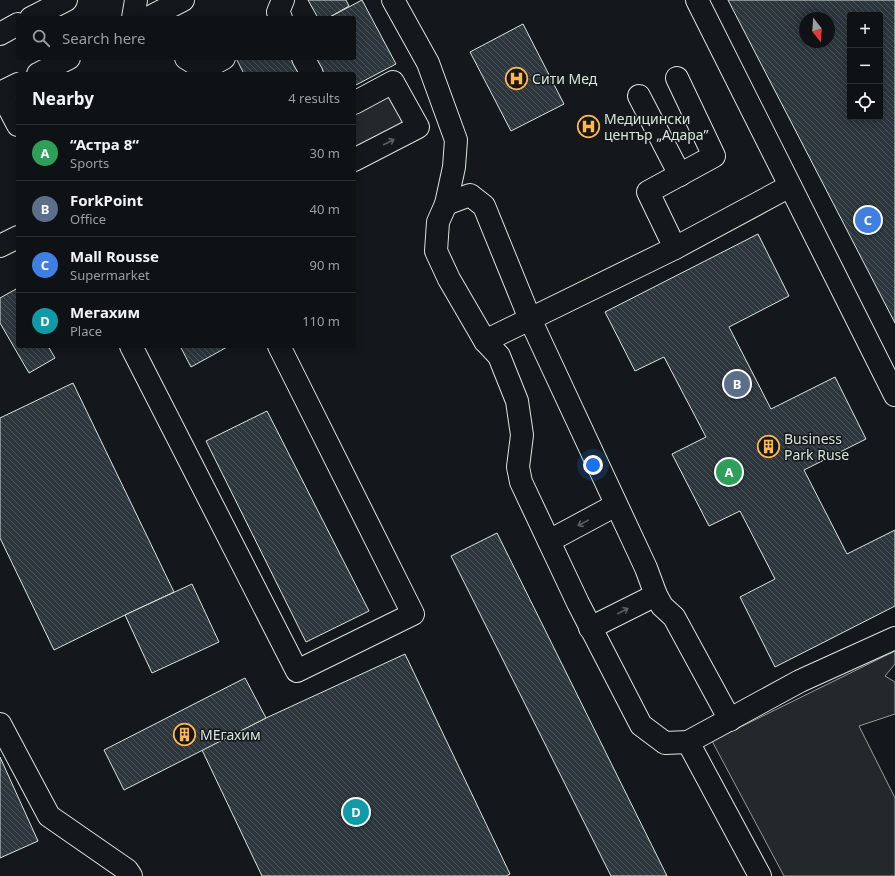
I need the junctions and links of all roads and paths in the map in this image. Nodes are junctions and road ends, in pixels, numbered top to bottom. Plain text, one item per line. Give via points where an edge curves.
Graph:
1 (66, 0) edge
2 (136, 0) edge
3 (183, 0) edge
4 (283, 0) edge
5 (393, 0) edge
6 (696, 0) edge
7 (35, 16) edge
8 (134, 16) edge
9 (152, 16) edge
10 (280, 16) edge
11 (16, 25) edge
12 (0, 34) edge
13 (66, 60) edge
14 (218, 60) edge
15 (304, 60) edge
16 (199, 67) edge
17 (42, 72) edge
18 (311, 72) edge
19 (677, 78) dead end
20 (6, 90) edge
21 (640, 96) dead end
22 (356, 102) edge
23 (16, 119) edge
24 (356, 159) edge
25 (680, 175) junction
26 (790, 186) junction
27 (446, 204) junction
28 (16, 238) edge
29 (0, 246) edge
30 (675, 248) junction
31 (530, 319) junction
32 (485, 341) junction
33 (132, 348) edge
34 (281, 348) edge
35 (895, 395) edge
36 (616, 505) junction
37 (549, 541) junction
38 (656, 595) junction
39 (590, 628) junction
40 (895, 638) edge
41 (730, 720) junction
42 (0, 724) edge
43 (688, 742) junction
44 (131, 876) edge
45 (760, 876) edge

1 - 7 street
2 - 8 street
3 - 9 street
4 - 10 street via 278,12
5 - 27 street via 428,63 456,140 454,167
6 - 26 street
11 - 12 street
13 - 17 street
14 - 16 street
15 - 18 street
19 - 25 street via 714,156
20 - 23 street
21 - 25 street
24 -> 22 street via 418,127 393,82
25 - 30 street via 648,192
26 - 30 street
26 - 35 street
27 - 31 street via 470,195 484,206
27 - 32 street via 438,222 436,251
28 - 29 street
30 - 31 street
31 - 32 street
31 - 36 street
32 - 37 street via 499,356 517,401 522,435 518,467 521,482
33 - 34 street via 296,671 413,614
36 -> 37 street
36 - 38 street
37 - 39 street
39 -> 38 street
38 - 41 street via 662,606 674,616
39 - 43 street via 641,725 665,743
40 - 41 street via 800,681
41 - 43 street
42 - 44 street via 49,816 127,870
43 - 45 street

